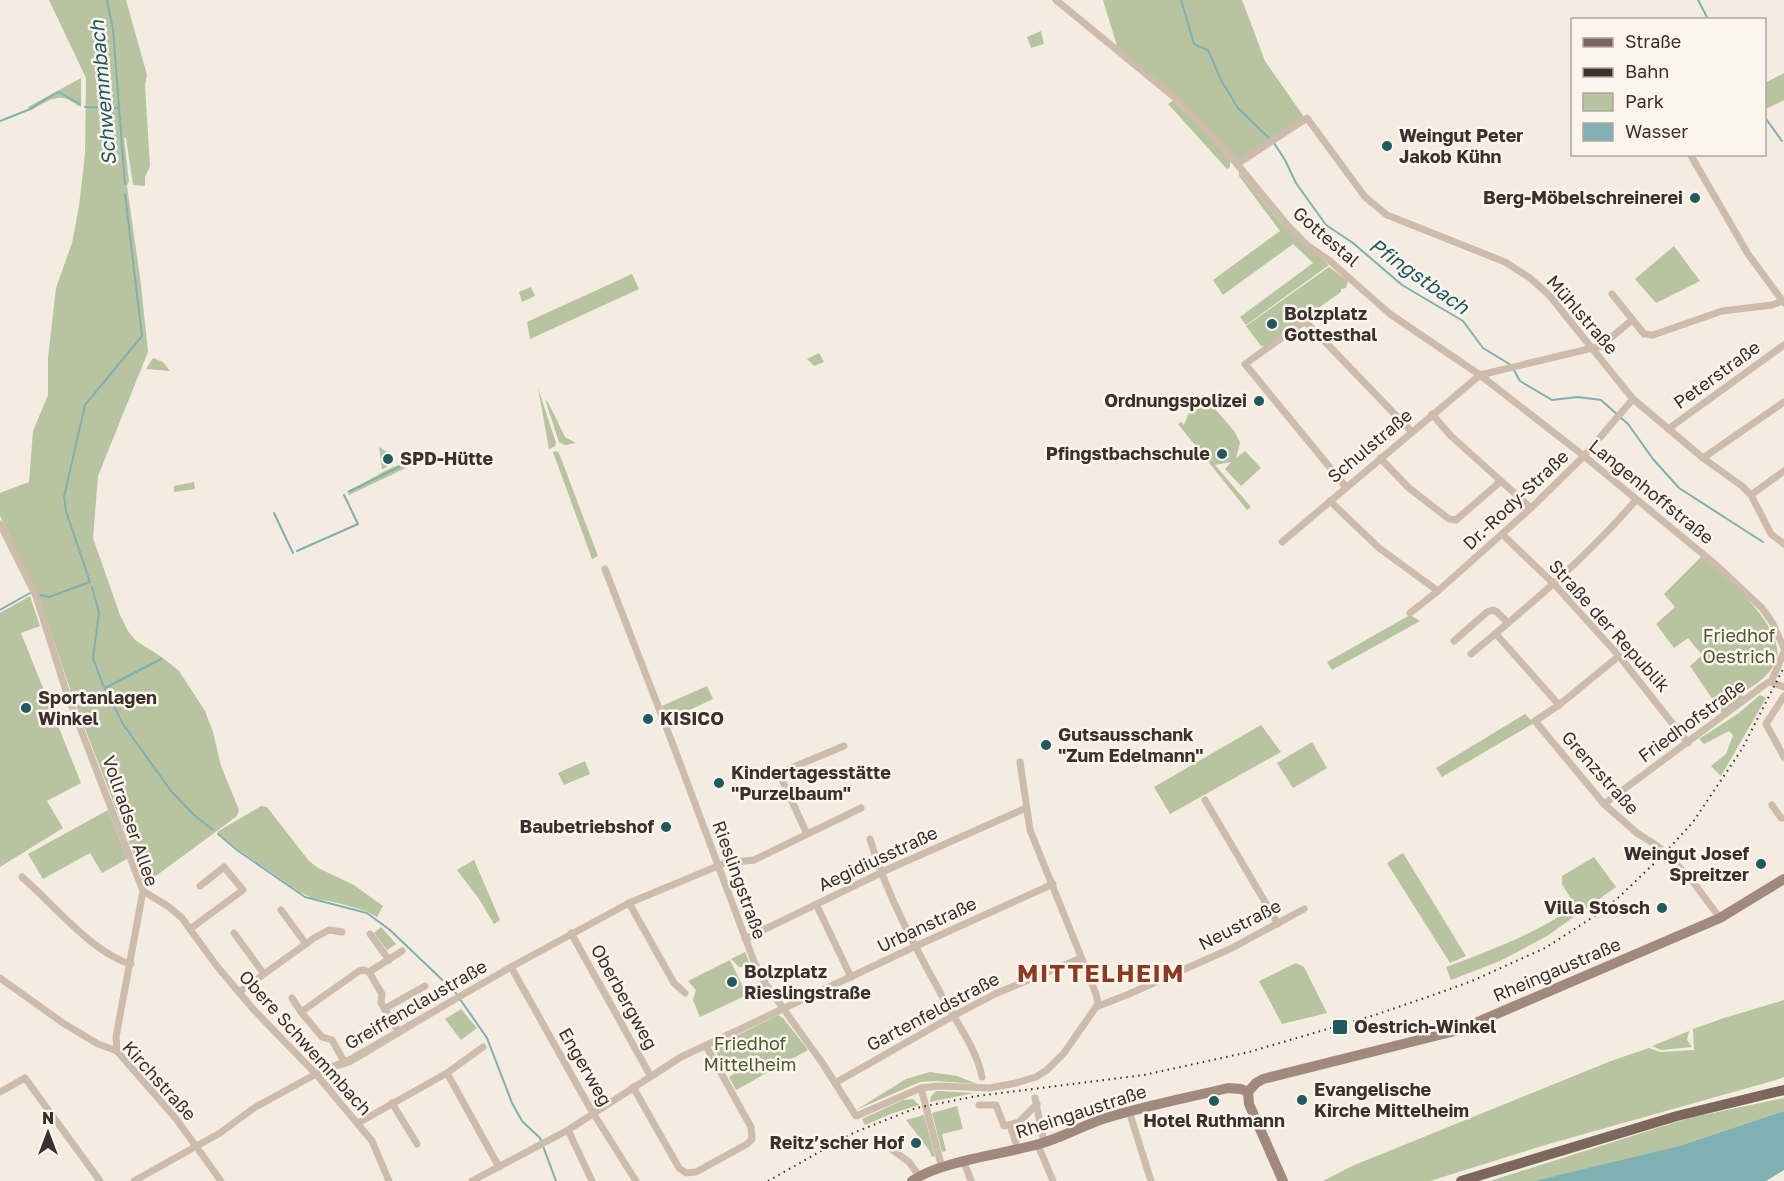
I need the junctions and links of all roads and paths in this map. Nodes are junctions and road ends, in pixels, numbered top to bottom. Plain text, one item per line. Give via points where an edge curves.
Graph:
1 (1056, 0) edge
2 (1691, 156) edge
3 (1237, 164) junction
4 (1612, 294) dead end
5 (1783, 302) edge
6 (1632, 320) junction
7 (1784, 345) edge
8 (1594, 349) junction
9 (1479, 375) junction
10 (1633, 399) junction
11 (1784, 402) edge
12 (1432, 414) junction
13 (1668, 429) junction
14 (1411, 431) junction
15 (1584, 456) junction
16 (1380, 458) junction
17 (1703, 458) junction
18 (1784, 471) edge
19 (1501, 481) junction
20 (1346, 486) junction
21 (1751, 495) junction
22 (1636, 500) junction
23 (1330, 501) junction
24 (1531, 508) junction
25 (0, 524) edge
26 (1503, 535) junction
27 (1282, 542) dead end
28 (1784, 544) edge
29 (605, 569) dead end
30 (1554, 584) junction
31 (1438, 591) junction
32 (1410, 613) dead end
33 (1508, 623) junction
34 (1496, 634) junction
35 (1454, 640) dead end
36 (1784, 650) edge
37 (1472, 654) dead end
38 (1619, 656) junction
39 (1771, 682) junction
40 (1784, 687) edge
41 (1784, 696) edge
42 (1559, 705) junction
43 (1688, 743) junction
44 (844, 746) dead end
45 (1784, 757) edge
46 (1020, 762) dead end
47 (1205, 800) dead end
48 (1604, 804) junction
49 (1772, 805) dead end
50 (861, 808) dead end
51 (1026, 808) junction
52 (1784, 818) edge
53 (807, 834) junction
54 (870, 840) dead end
55 (718, 866) junction
56 (880, 873) junction
57 (22, 877) dead end
58 (1784, 879) edge
59 (1053, 884) junction
60 (200, 886) dead end
61 (143, 891) junction
62 (629, 903) junction
63 (816, 904) junction
64 (1304, 909) dead end
65 (281, 910) dead end
66 (1720, 918) junction
67 (1278, 924) junction
68 (190, 929) junction
69 (342, 932) dead end
70 (234, 933) dead end
71 (571, 933) junction
72 (370, 934) dead end
73 (745, 939) junction
74 (306, 944) junction
75 (916, 946) junction
76 (402, 951) dead end
77 (1081, 958) junction
78 (389, 960) junction
79 (131, 964) junction
80 (511, 967) junction
81 (369, 972) junction
82 (264, 974) junction
83 (851, 977) junction
84 (0, 978) edge
85 (424, 986) dead end
86 (239, 992) junction
87 (685, 993) dead end
88 (292, 998) dead end
89 (1096, 1007) junction
90 (384, 1009) junction
91 (783, 1009) junction
92 (301, 1012) junction
93 (953, 1016) junction
94 (399, 1032) junction
95 (706, 1046) junction
96 (483, 1047) dead end
97 (117, 1051) junction
98 (345, 1063) junction
99 (447, 1073) junction
100 (316, 1074) junction
101 (650, 1076) junction
102 (982, 1077) dead end
103 (835, 1083) junction
104 (633, 1087) junction
105 (921, 1088) junction
106 (1781, 1090) edge
107 (0, 1092) edge
108 (1248, 1092) junction
109 (392, 1103) junction
110 (979, 1105) dead end
111 (1130, 1111) junction
112 (594, 1114) junction
113 (358, 1123) junction
114 (1010, 1125) junction
115 (568, 1130) junction
116 (876, 1138) dead end
117 (417, 1144) dead end
118 (1041, 1144) junction
119 (197, 1146) junction
120 (1018, 1150) junction
121 (964, 1162) junction
122 (499, 1167) junction
123 (942, 1168) junction
124 (684, 1177) edge
125 (916, 1179) edge
126 (100, 1181) edge
127 (134, 1181) edge
128 (221, 1181) edge
129 (389, 1181) edge
130 (473, 1181) edge
131 (592, 1181) edge
132 (636, 1181) edge
133 (971, 1181) edge
134 (1053, 1181) edge
135 (1151, 1181) edge
136 (1283, 1181) edge
137 (1461, 1181) edge

1 - 3 street, Gottestal via 1179,102
2 - 5 street via 1748,254
3 - 8 street, Mühlstraße via 1307,118 1372,204 1388,215 1514,268 1549,295
3 - 9 street, Gottestal via 1307,245 1390,314
4 - 6 street
5 - 6 street via 1722,310 1653,335 1644,334
6 - 8 street
7 - 13 street, Peterstraße
8 - 9 street
8 - 10 street, Mühlstraße
9 - 12 street, Schulstraße
9 - 15 street, Langenhoffstraße
10 - 13 street, Mühlstraße
10 - 15 street, Dr.-Rody-Straße
11 - 17 street
12 - 14 street, Schulstraße
12 - 19 street
13 - 17 street, Mühlstraße
14 - 16 street, Schulstraße
14 - 20 street via 1305,321 1245,364
15 - 22 street, Langenhoffstraße
15 - 24 street, Dr.-Rody-Straße
16 - 19 street via 1409,488 1449,519 1456,520
16 - 20 street, Schulstraße
17 - 21 street, Mühlstraße
18 - 21 street
19 - 24 street
20 - 23 street, Schulstraße
21 - 28 street, Mühlstraße via 1772,534
22 - 30 street
22 - 36 street, Langenhoffstraße via 1762,608 1773,622
23 - 27 street, Schulstraße
23 - 31 street via 1379,548
24 - 26 street, Dr.-Rody-Straße
25 - 61 street, Vollradser Allee via 36,596 66,691
26 - 30 street, Straße der Republik
26 - 31 street, Dr.-Rody-Straße
29 - 55 street, Rieslingstraße
30 - 33 street
30 - 38 street, Straße der Republik
31 - 32 street, Dr.-Rody-Straße
33 - 34 street
33 - 35 street via 1493,610 1486,612
34 - 37 street
34 - 42 street
36 - 39 street, Friedhofstraße
38 - 42 street
38 - 43 street, Straße der Republik
39 - 40 street
39 - 43 street, Friedhofstraße
41 - 45 street via 1766,727
42 - 48 street, Grenzstraße via 1535,721
43 - 48 street, Friedhofstraße
44 - 53 street via 779,773
46 - 51 street
47 - 67 street
48 - 66 street, Grenzstraße via 1671,858
49 - 52 street
50 - 53 street, Greiffenclaustraße
51 - 56 street, Aegidiusstraße
51 - 59 street via 1030,830
53 - 55 street, Greiffenclaustraße via 754,860
54 - 56 street
55 - 62 street, Greiffenclaustraße
55 - 73 street, Rieslingstraße
56 - 63 street, Aegidiusstraße
56 - 75 street
57 - 79 street via 73,926 114,958
58 - 66 main road, Rheingaustraße
59 - 75 street, Urbanstraße
59 - 77 street
60 - 68 street via 224,867 243,890
61 - 68 street, Obere Schwemmbach via 169,907
61 - 79 street, Vollradser Allee
62 - 71 street, Greiffenclaustraße
62 - 87 street via 674,983
63 - 73 street, Aegidiusstraße
63 - 83 street
64 - 67 street, Neustraße
65 - 74 street
66 - 108 main road, Rheingaustraße via 1459,1030 1263,1079
67 - 89 street, Neustraße
68 - 86 street, Obere Schwemmbach
69 - 74 street via 329,930
70 - 82 street
71 - 80 street, Greiffenclaustraße
71 - 101 street, Oberbergweg
72 - 78 street
73 - 91 street, Rieslingstraße via 765,984
74 - 82 street
75 - 83 street, Urbanstraße
75 - 93 street
76 - 78 street
77 - 89 street via 1096,994
77 - 93 street, Gartenfeldstraße
78 - 81 street
79 - 97 street, Vollradser Allee via 116,1037
80 - 94 street, Greiffenclaustraße
80 - 112 street, Engerweg
81 - 90 street
81 - 92 street via 359,971
82 - 86 street
83 - 91 street, Urbanstraße
84 - 97 street, Kirchstraße via 63,1023
85 - 90 street
86 - 100 street, Obere Schwemmbach
88 - 92 street
89 - 105 street, Rieslingstraße via 1064,1053 1043,1074 980,1089
90 - 94 street
91 - 95 street, Urbanstraße
91 - 103 street, Rieslingstraße
92 - 98 street via 322,1036 332,1040
93 - 102 street via 978,1060
93 - 103 street, Gartenfeldstraße
94 - 98 street, Greiffenclaustraße
95 - 101 street, Urbanstraße
95 - 124 street via 752,1127 753,1136 747,1144
96 - 99 street
97 - 119 street, Kirchstraße
98 - 100 street, Greiffenclaustraße
99 - 109 street
99 - 122 street
100 - 113 street, Obere Schwemmbach
100 - 119 street, Greiffenclaustraße via 254,1108
101 - 104 street, Urbanstraße
103 - 105 street, Rieslingstraße via 856,1116
104 - 112 street, Urbanstraße
104 - 124 street
105 - 123 street
106 - 137 main road via 1677,1116
107 - 126 street via 25,1078
108 - 111 main road, Rheingaustraße via 1228,1088
108 - 136 main road
109 - 113 street
109 - 117 street
110 - 114 street via 996,1105 1004,1126
111 - 118 main road, Rheingaustraße
111 - 135 street
112 - 115 street, Urbanstraße
112 - 132 street, Engerweg
113 - 129 street, Obere Schwemmbach via 372,1141
114 - 118 street via 1019,1122 1036,1101
114 - 120 street
115 - 122 street, Urbanstraße
115 - 131 street
116 - 125 street, Rheingaustraße via 909,1162
118 - 120 main road, Rheingaustraße
118 - 134 street
119 - 127 street, Greiffenclaustraße
119 - 128 street, Kirchstraße
120 - 121 main road, Rheingaustraße
121 - 123 main road, Rheingaustraße
121 - 133 street
122 - 130 street, Urbanstraße
123 - 125 main road, Rheingaustraße

